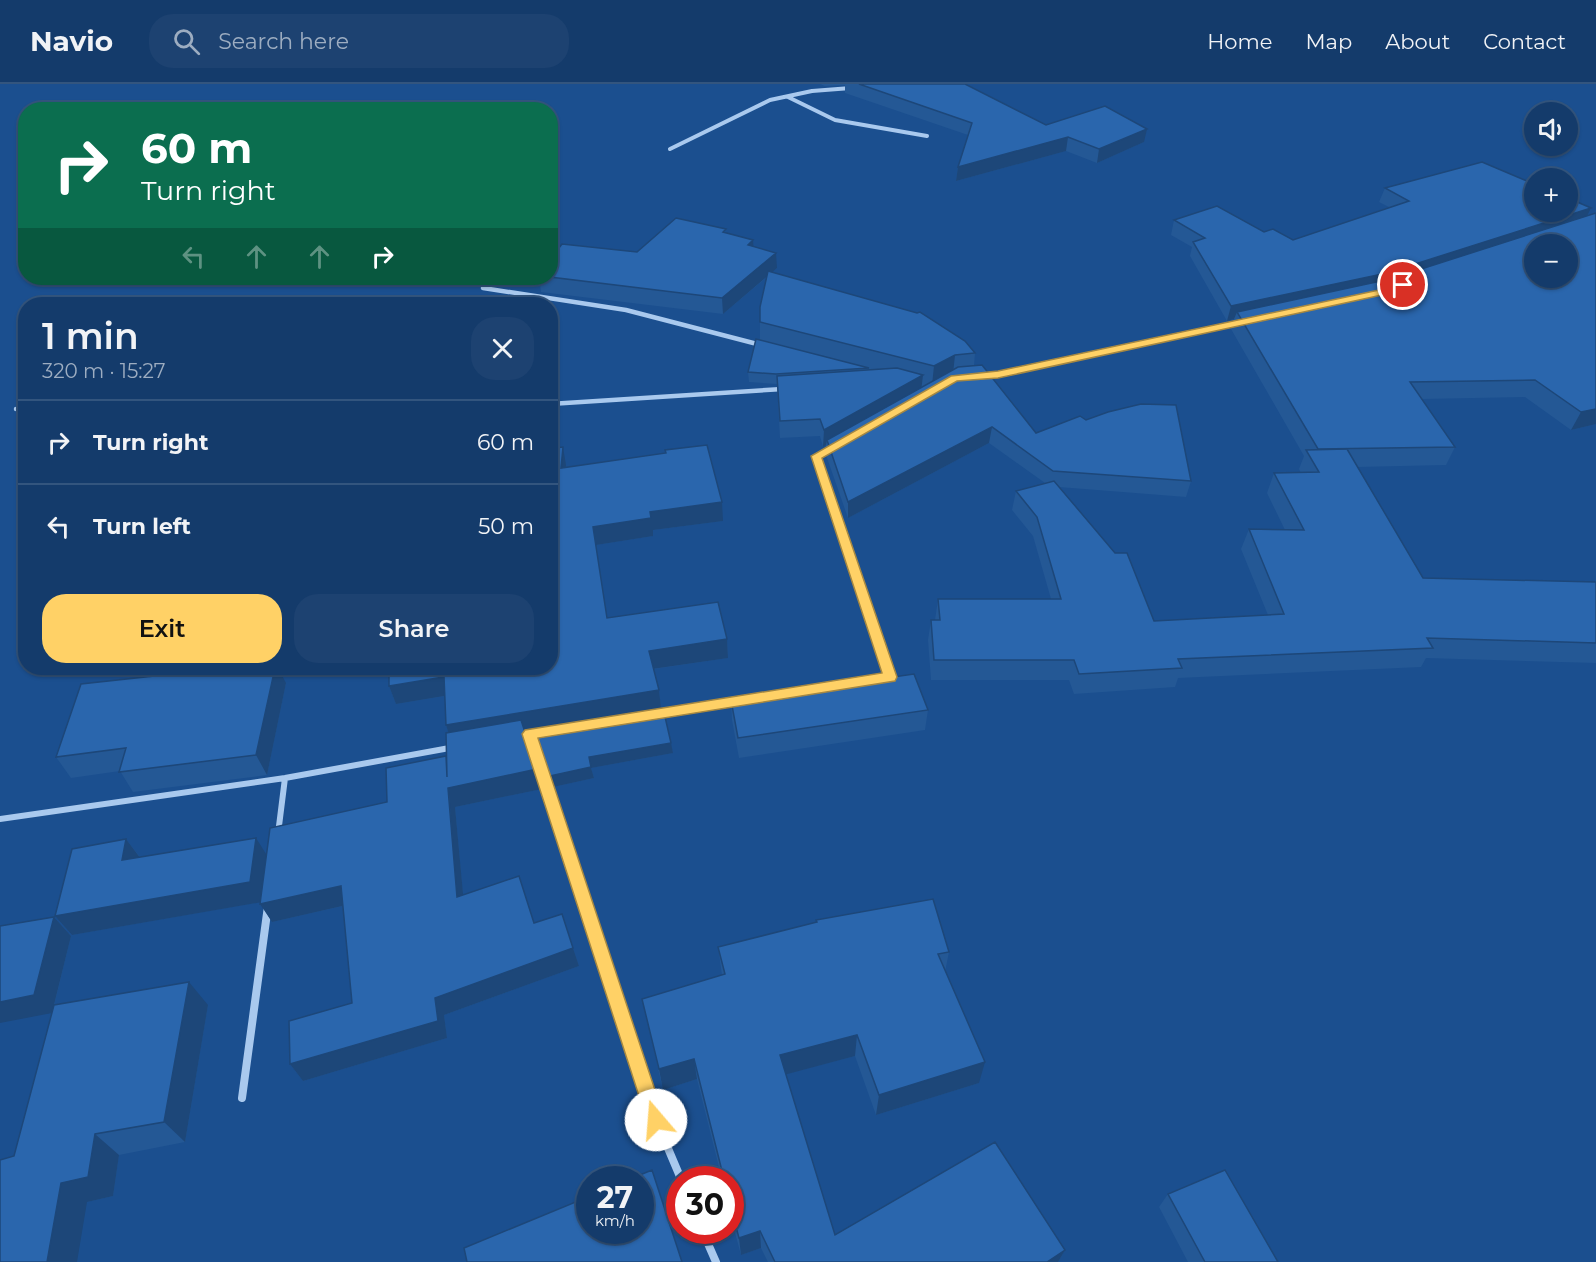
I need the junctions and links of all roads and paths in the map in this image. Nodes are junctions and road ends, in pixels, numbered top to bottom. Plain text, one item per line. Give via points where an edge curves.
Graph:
1 (856, 88) dead end
2 (786, 97) junction
3 (927, 136) dead end
4 (670, 149) dead end
5 (483, 288) dead end
6 (542, 297) edge
7 (558, 300) edge
8 (1242, 322) edge
9 (763, 345) edge
10 (977, 376) edge
11 (795, 388) edge
12 (558, 403) edge
13 (836, 445) edge
14 (878, 679) edge
15 (750, 699) edge
16 (646, 715) edge
17 (553, 730) edge
18 (530, 734) junction
19 (506, 738) edge
20 (460, 746) edge
21 (285, 778) junction
22 (0, 819) edge
23 (277, 837) edge
24 (269, 897) edge
25 (242, 1098) dead end
26 (675, 1166) edge
27 (708, 1244) edge
28 (716, 1262) edge

1 - 2 street
2 - 3 street via 835,120
2 - 4 street via 770,100
5 - 6 street
7 - 9 street via 626,310
8 - 10 street via 998,375
11 - 12 street
13 - 14 street via 816,456 890,677
15 - 16 street
17 - 18 street
18 - 19 street
18 - 26 street via 656,1120
20 - 21 street
21 - 22 street
21 - 23 street
24 - 25 street
27 - 28 street

